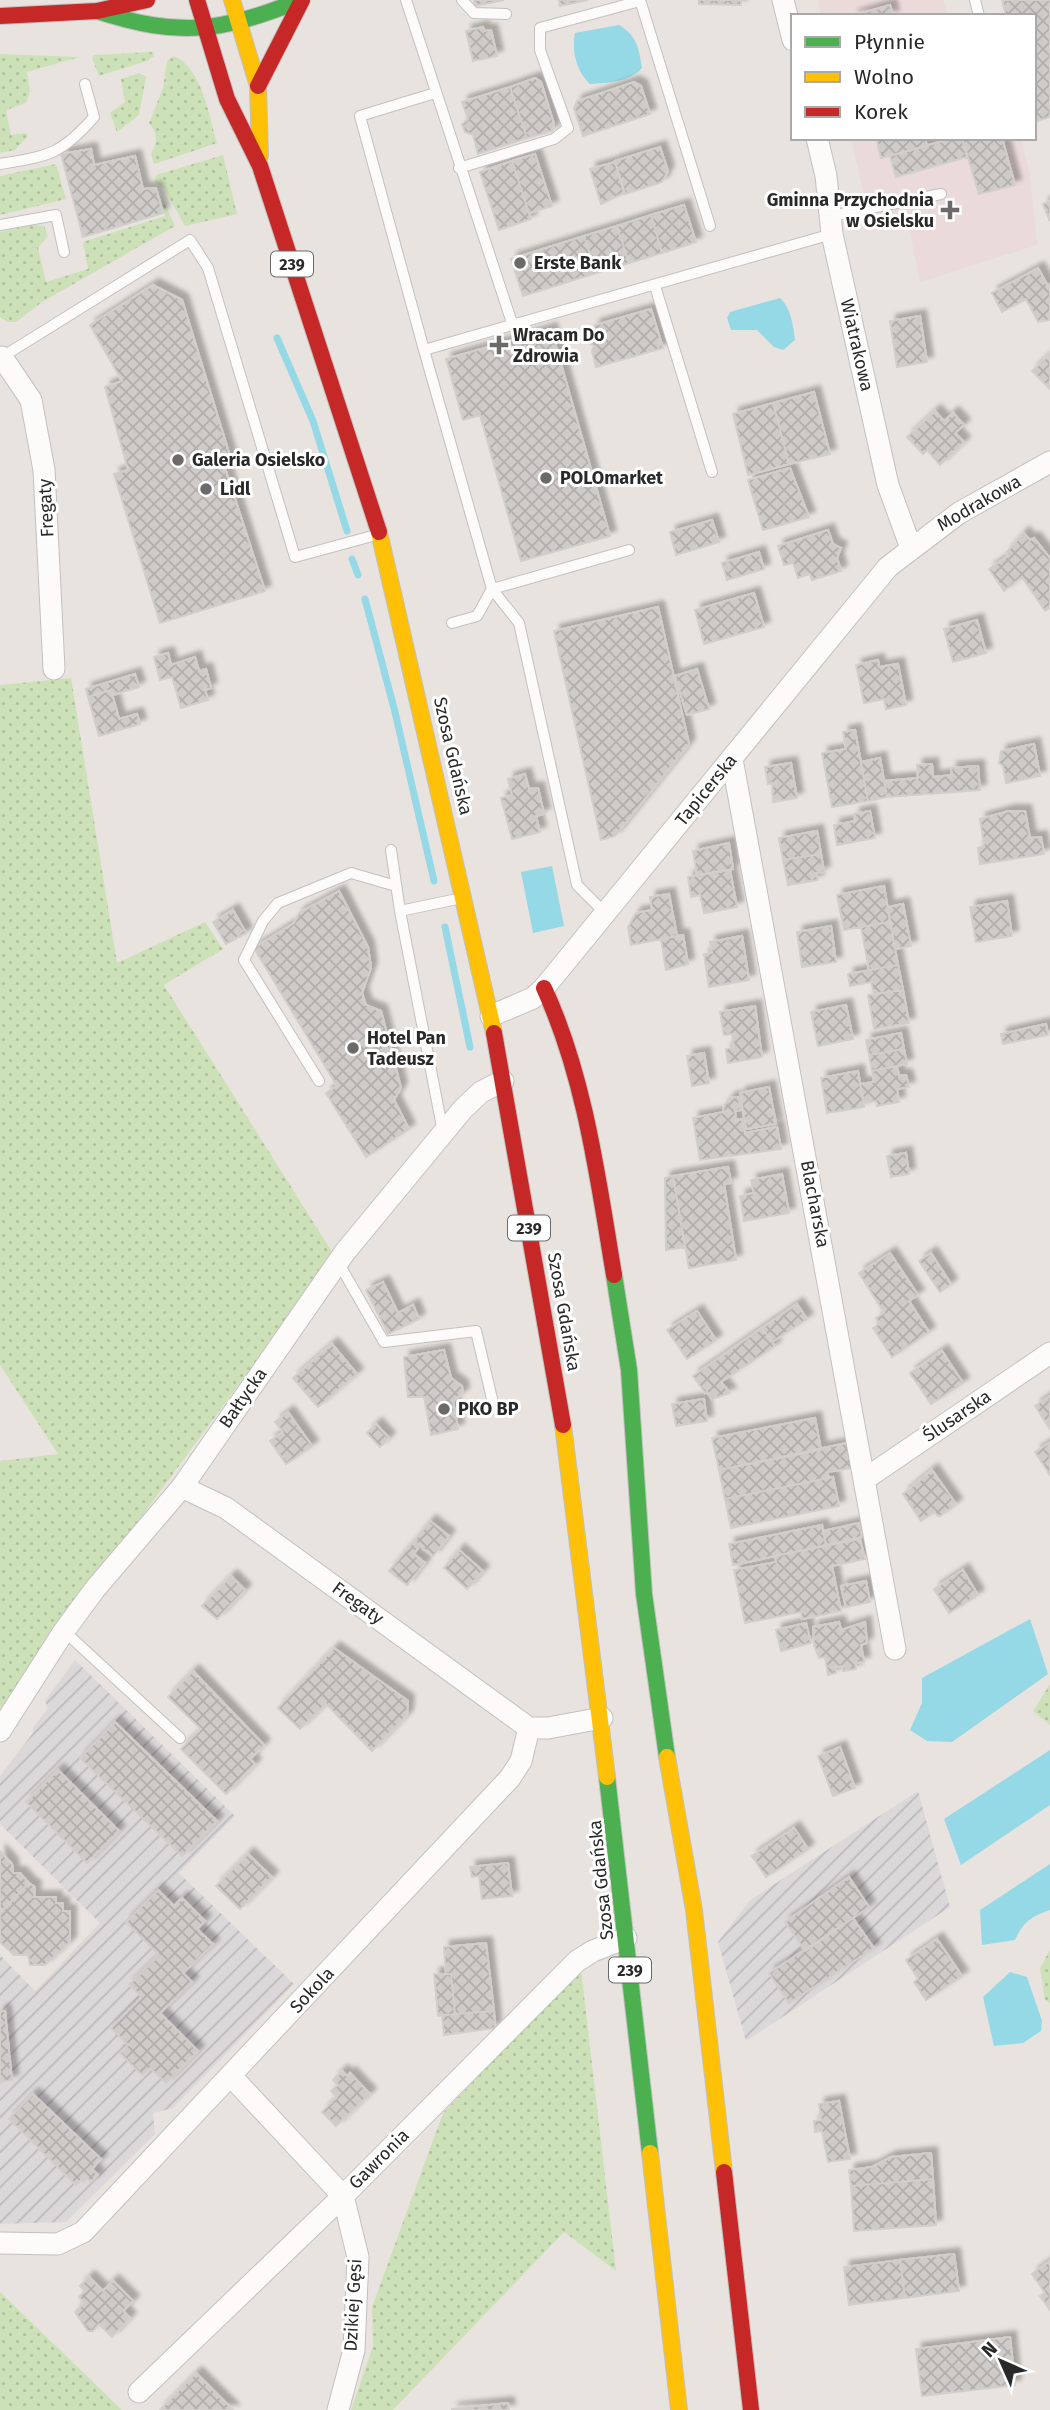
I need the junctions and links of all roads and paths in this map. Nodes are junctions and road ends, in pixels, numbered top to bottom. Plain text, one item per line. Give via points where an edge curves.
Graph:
1 (147, 0) edge
2 (197, 0) edge
3 (232, 0) edge
4 (301, 0) edge
5 (406, 0) edge
6 (462, 0) edge
7 (640, 0) edge
8 (783, 0) edge
9 (97, 11) junction
10 (506, 14) dead end
11 (0, 16) edge
12 (238, 20) junction
13 (204, 27) junction
14 (791, 32) edge
15 (85, 85) dead end
16 (258, 86) junction
17 (435, 93) junction
18 (817, 140) edge
19 (0, 164) edge
20 (260, 166) junction
21 (459, 168) junction
22 (941, 194) dead end
23 (0, 225) edge
24 (831, 225) junction
25 (710, 226) dead end
26 (64, 252) dead end
27 (655, 286) junction
28 (512, 323) junction
29 (424, 350) junction
30 (1, 356) edge
31 (1047, 471) edge
32 (712, 472) dead end
33 (380, 534) junction
34 (911, 548) junction
35 (629, 551) dead end
36 (492, 589) junction
37 (452, 623) dead end
38 (54, 670) dead end
39 (732, 759) junction
40 (391, 850) dead end
41 (396, 886) junction
42 (464, 897) junction
43 (400, 911) junction
44 (605, 913) junction
45 (544, 988) junction
46 (491, 1016) junction
47 (503, 1081) junction
48 (319, 1082) dead end
49 (443, 1132) junction
50 (338, 1262) junction
51 (1050, 1353) edge
52 (493, 1403) dead end
53 (865, 1479) junction
54 (182, 1487) junction
55 (64, 1631) junction
56 (895, 1649) dead end
57 (602, 1717) junction
58 (529, 1728) junction
59 (0, 1731) edge
60 (180, 1738) dead end
61 (626, 1938) junction
62 (231, 2076) junction
63 (343, 2196) junction
64 (0, 2243) edge
65 (139, 2392) dead end
66 (675, 2409) edge
67 (338, 2410) edge
68 (751, 2410) edge

1 - 9 main road
2 - 13 main road, Szosa Gdańska / 239
3 - 12 main road, Szosa Gdańska / 239
4 - 12 main road
4 - 16 main road
5 - 17 lane
6 - 10 lane via 474,13
7 - 21 lane via 540,28 540,50 568,128 554,139
7 - 25 lane
8 - 14 street
9 - 11 main road
9 - 13 main road via 166,29
12 - 13 main road
12 - 16 main road, Szosa Gdańska / 239
13 - 20 main road, Szosa Gdańska / 239 via 227,99
15 - 19 lane via 94,117 76,139 51,155
16 - 20 main road, Szosa Gdańska / 239
17 - 21 lane
17 - 29 lane via 360,116
18 - 24 street, Wiatrakowa
20 - 33 main road, Szosa Gdańska / 239
21 - 28 lane
22 - 24 lane
23 - 26 lane via 56,215
24 - 27 lane
24 - 34 street, Wiatrakowa via 888,485
27 - 28 lane
27 - 32 lane
28 - 29 lane
29 - 36 lane
30 - 33 lane via 190,240 208,268 295,557
30 - 38 street, Fregaty via 31,400 44,470
31 - 34 street, Modrakowa via 959,513
33 - 42 main road, Szosa Gdańska / 239
34 - 39 street, Tapicerska via 888,567
35 - 36 lane
36 - 37 lane via 477,617
36 - 44 lane via 519,623 577,885
39 - 44 street, Tapicerska
39 - 53 street, Blacharska
40 - 41 lane
41 - 43 lane
41 - 48 lane via 351,873 278,903 263,921 244,960
42 - 43 lane
42 - 46 main road, Szosa Gdańska / 239
43 - 49 lane
44 - 45 street, Tapicerska
45 - 46 street, Tapicerska via 533,999
45 - 68 main road via 560,1023 595,1162 629,1370 644,1594 663,1737 695,1910
46 - 47 main road, Szosa Gdańska / 239
47 - 49 street, Bałtycka via 471,1101
47 - 57 main road, Szosa Gdańska / 239 via 556,1374
49 - 50 street, Bałtycka
50 - 52 lane via 384,1342 476,1331
50 - 54 street, Bałtycka
51 - 53 street, Ślusarska
53 - 56 street, Blacharska
54 - 55 street, Bałtycka
54 - 58 street, Fregaty via 226,1508
55 - 59 street, Bałtycka
55 - 60 lane
57 - 58 street
57 - 61 main road, Szosa Gdańska / 239
58 - 62 street, Sokola via 521,1761 510,1778
61 - 63 street, Gawronia via 577,1961
61 - 66 main road, Szosa Gdańska / 239
62 - 63 street, Dzikiej Gęsi
62 - 64 street, Sokola via 83,2232 58,2244
63 - 65 street, Gawronia
63 - 67 street, Dzikiej Gęsi via 358,2257 354,2350

